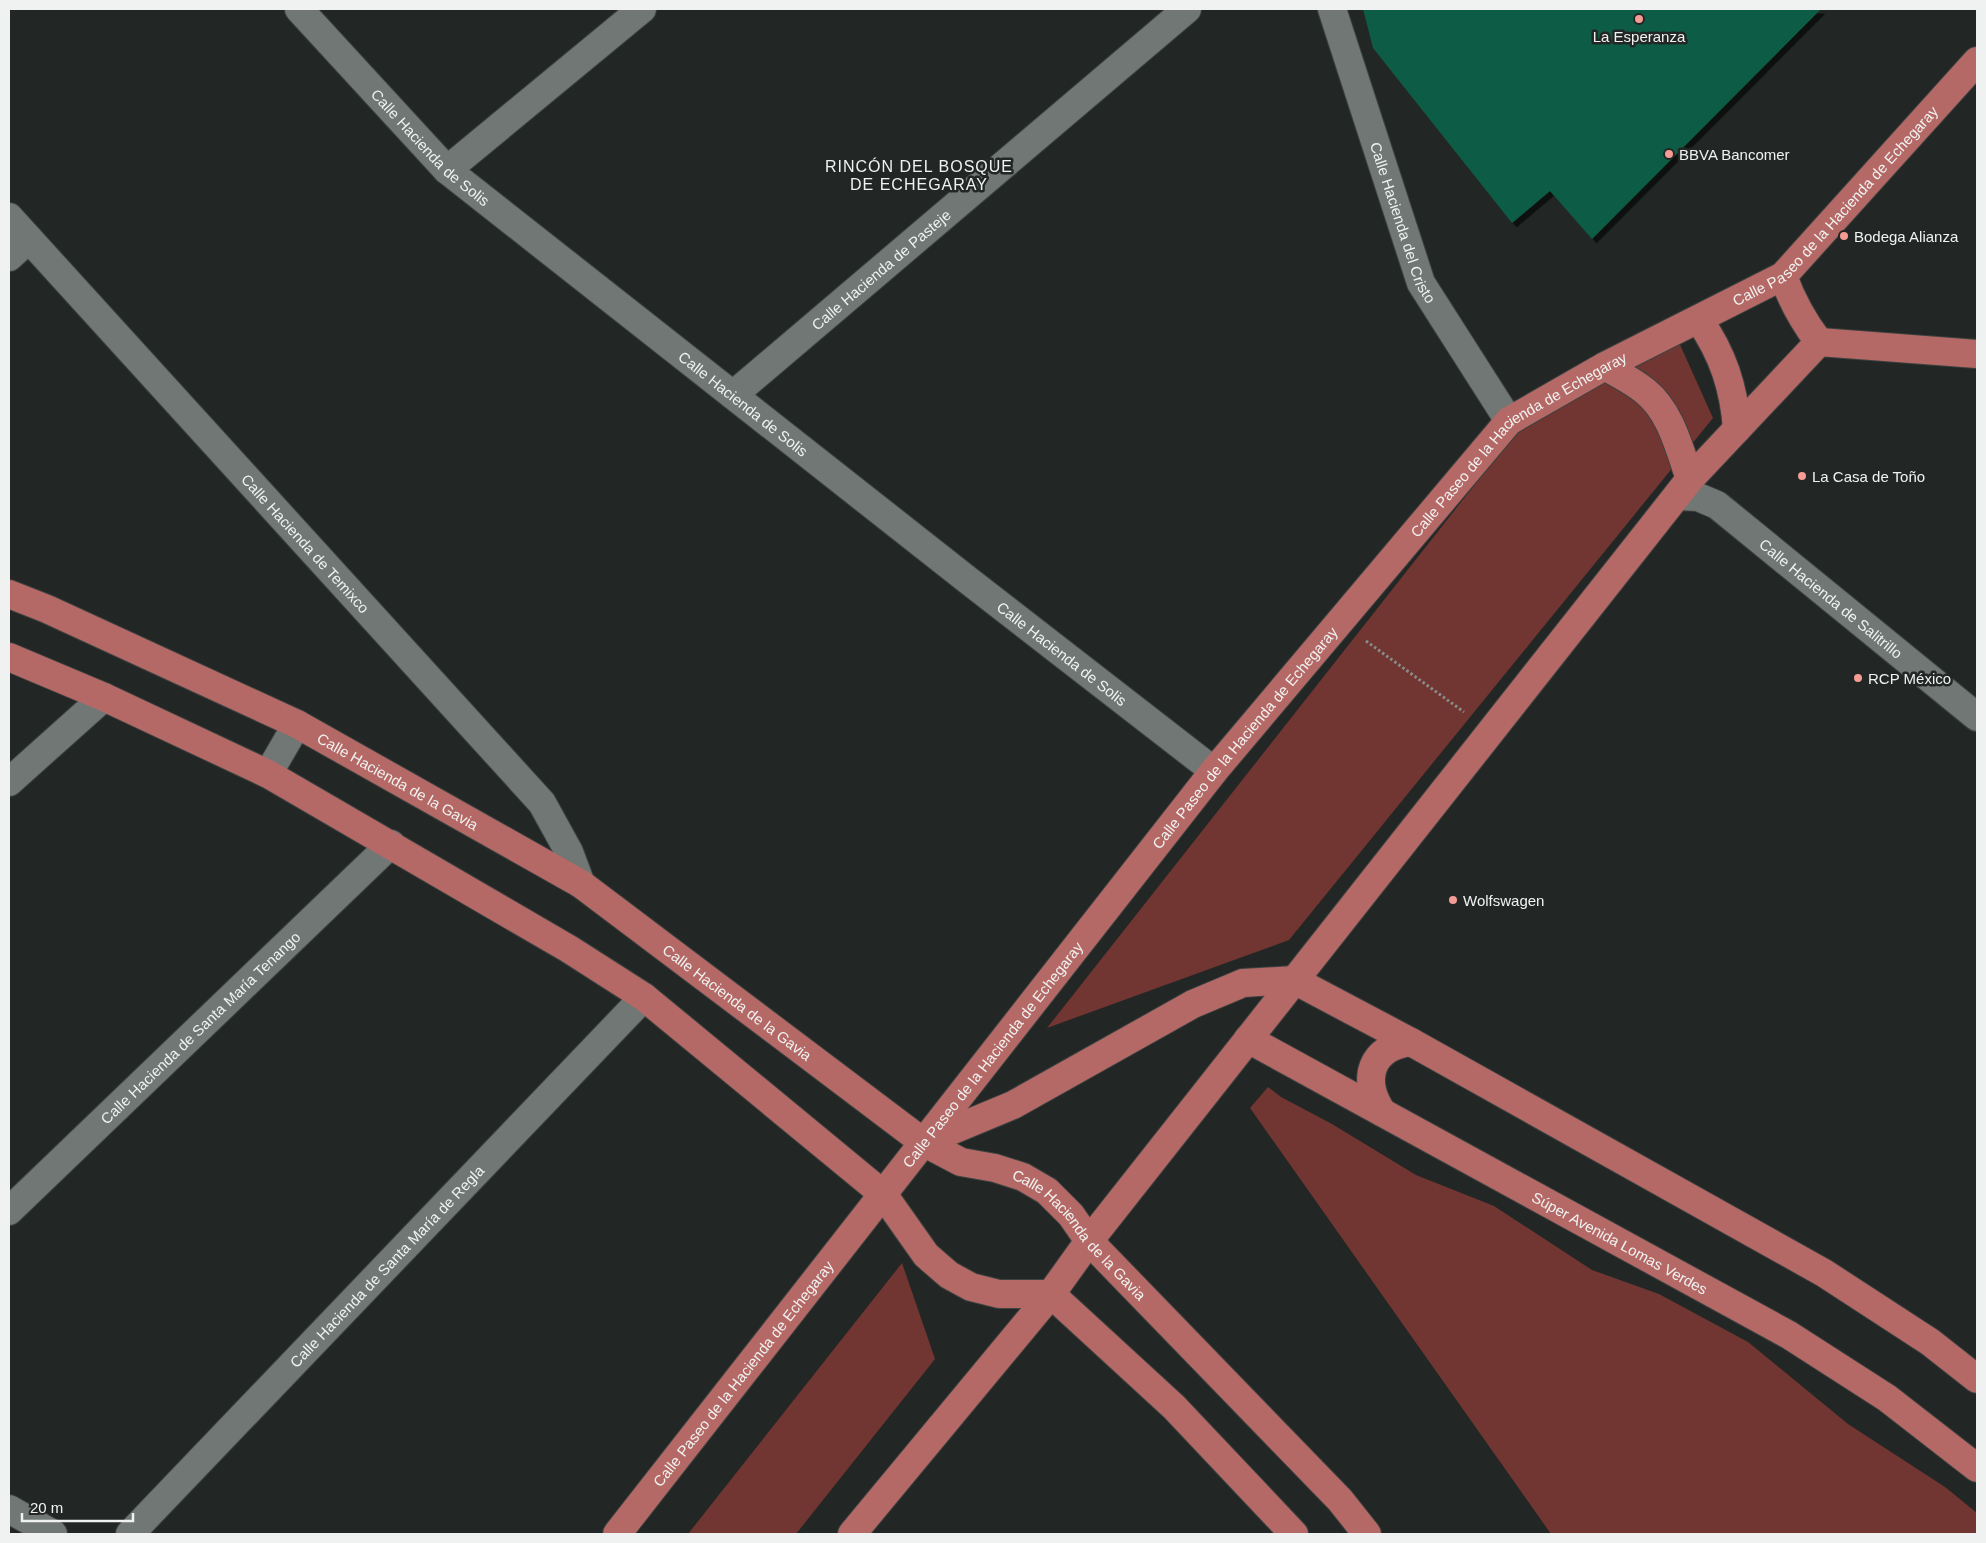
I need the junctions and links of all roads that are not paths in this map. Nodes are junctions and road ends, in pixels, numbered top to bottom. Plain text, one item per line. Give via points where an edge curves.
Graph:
1 (299, 9) edge
2 (642, 9) edge
3 (1187, 9) edge
4 (1332, 9) edge
5 (1977, 61) edge
6 (447, 170) junction
7 (9, 217) edge
8 (19, 248) edge
9 (1783, 276) junction
10 (1699, 320) junction
11 (1819, 342) junction
12 (1977, 354) edge
13 (1605, 366) junction
14 (733, 394) junction
15 (1509, 420) junction
16 (1737, 429) junction
17 (1684, 488) junction
18 (9, 594) edge
19 (9, 657) edge
20 (104, 697) junction
21 (1977, 717) edge
22 (297, 724) junction
23 (1214, 771) junction
24 (268, 774) junction
25 (9, 782) edge
26 (391, 844) junction
27 (581, 884) junction
28 (1294, 980) junction
29 (644, 997) junction
30 (1248, 1039) junction
31 (1410, 1042) junction
32 (1382, 1112) junction
33 (922, 1142) junction
34 (883, 1194) junction
35 (9, 1211) edge
36 (1089, 1240) junction
37 (1051, 1294) junction
38 (1977, 1379) edge
39 (1977, 1468) edge
40 (9, 1509) edge
41 (53, 1534) edge
42 (130, 1534) edge
43 (617, 1534) edge
44 (852, 1534) edge
45 (1294, 1534) edge
46 (1367, 1534) edge

1 - 6 street, Calle Hacienda de Solis
2 - 6 street
3 - 14 street, Calle Hacienda de Pasteje
4 - 15 street, Calle Hacienda del Cristo via 1421,283
5 - 9 main road, Calle Paseo de la Hacienda de Echegaray
6 - 14 street, Calle Hacienda de Solis
7 - 8 street, Calle Hacienda de Temixco
8 - 27 street, Calle Hacienda de Temixco via 542,803 569,852
9 - 10 main road, Calle Paseo de la Hacienda de Echegaray
9 - 11 main road via 1790,298
10 - 13 main road, Calle Paseo de la Hacienda de Echegaray
10 - 16 main road via 1725,366 1736,408
11 - 12 main road
11 - 16 main road
13 - 15 main road, Calle Paseo de la Hacienda de Echegaray
13 - 17 main road via 1645,391 1663,411 1675,435
14 - 23 street, Calle Hacienda de Solis
15 - 23 main road, Calle Paseo de la Hacienda de Echegaray
16 - 17 main road
17 - 21 street, Calle Hacienda de Salitrillo via 1717,505
17 - 28 main road
18 - 22 main road, Calle Hacienda de la Gavia
19 - 20 main road
20 - 24 main road
20 - 25 street
22 - 24 street
22 - 27 main road, Calle Hacienda de la Gavia
23 - 33 main road, Calle Paseo de la Hacienda de Echegaray
24 - 26 main road
26 - 29 main road
26 - 35 street, Calle Hacienda de Santa María Tenango
27 - 33 main road, Calle Hacienda de la Gavia
28 - 30 main road
28 - 31 main road
28 - 33 main road via 1242,983 1193,1004 1013,1104
29 - 34 main road
29 - 42 street, Calle Hacienda de Santa María de Regla
30 - 32 main road, Súper Avenida Lomas Verdes
30 - 36 main road
31 - 32 main road via 1389,1048 1374,1064 1370,1088
31 - 38 main road via 1824,1273 1930,1342
32 - 39 main road, Súper Avenida Lomas Verdes via 1789,1335 1887,1398
33 - 34 main road, Calle Paseo de la Hacienda de Echegaray
33 - 36 main road, Calle Hacienda de la Gavia via 961,1162 1022,1177 1047,1191 1071,1215
34 - 37 main road via 926,1255 949,1275 971,1287 999,1294
34 - 43 main road, Calle Paseo de la Hacienda de Echegaray
36 - 37 main road
36 - 46 main road, Calle Hacienda de la Gavia via 1340,1500
37 - 44 main road
37 - 45 main road via 1174,1407
40 - 41 street

